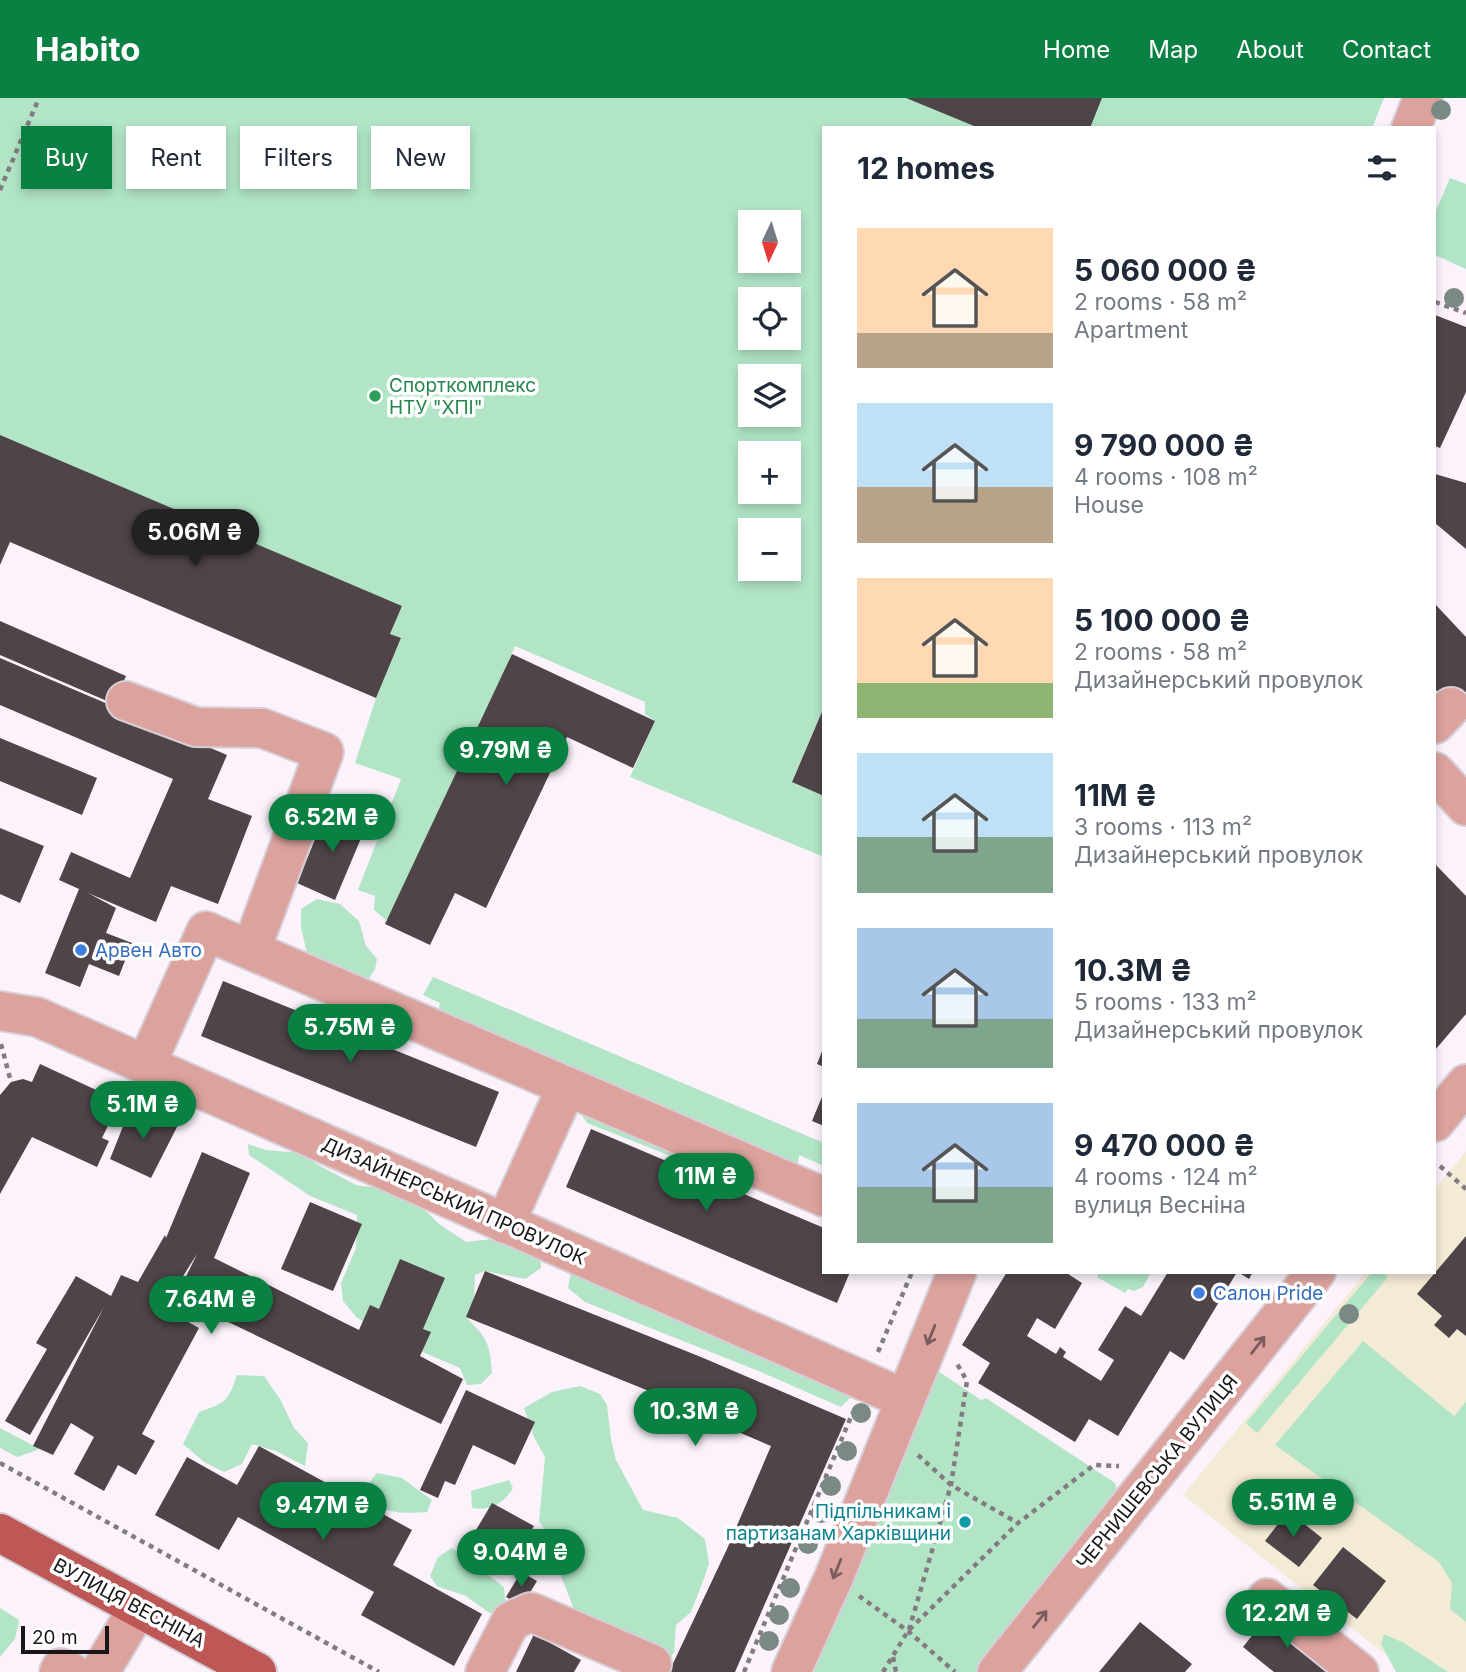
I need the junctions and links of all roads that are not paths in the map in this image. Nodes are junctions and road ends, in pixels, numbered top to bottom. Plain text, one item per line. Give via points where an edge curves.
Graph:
1 (1423, 98) edge
2 (1412, 126) edge
3 (127, 701) dead end
4 (1436, 773) edge
5 (1466, 806) edge
6 (251, 950) junction
7 (0, 1011) edge
8 (146, 1065) junction
9 (1466, 1084) edge
10 (567, 1086) junction
11 (1436, 1121) edge
12 (822, 1196) edge
13 (505, 1223) junction
14 (956, 1274) edge
15 (1314, 1274) edge
16 (899, 1415) junction
17 (0, 1533) edge
18 (1267, 1598) dead end
19 (138, 1608) junction
20 (652, 1664) dead end
21 (59, 1672) edge
22 (71, 1672) edge
23 (100, 1672) edge
24 (257, 1672) edge
25 (485, 1672) edge
26 (791, 1672) edge
27 (997, 1672) edge
28 (1359, 1672) edge

1 - 2 street
3 - 6 street via 196,727 262,728 324,752
4 - 5 street
6 - 8 street via 206,931
6 - 10 street
7 - 8 street, ДИЗАЙНЕРСЬКИЙ ПРОВУЛОК via 37,1017
8 - 13 street, ДИЗАЙНЕРСЬКИЙ ПРОВУЛОК
9 - 11 street
10 - 12 street
10 - 13 street
13 - 16 street, ДИЗАЙНЕРСЬКИЙ ПРОВУЛОК via 866,1382
14 -> 16 street
27 -> 15 street, ЧЕРНИШЕВСЬКА ВУЛИЦЯ
16 -> 26 street
17 - 19 main road, ВУЛИЦЯ ВЕСНІНА
18 - 28 street
19 - 23 street
19 - 24 main road, ВУЛИЦЯ ВЕСНІНА
20 - 25 street via 531,1612 511,1621
21 - 22 street via 61,1668

